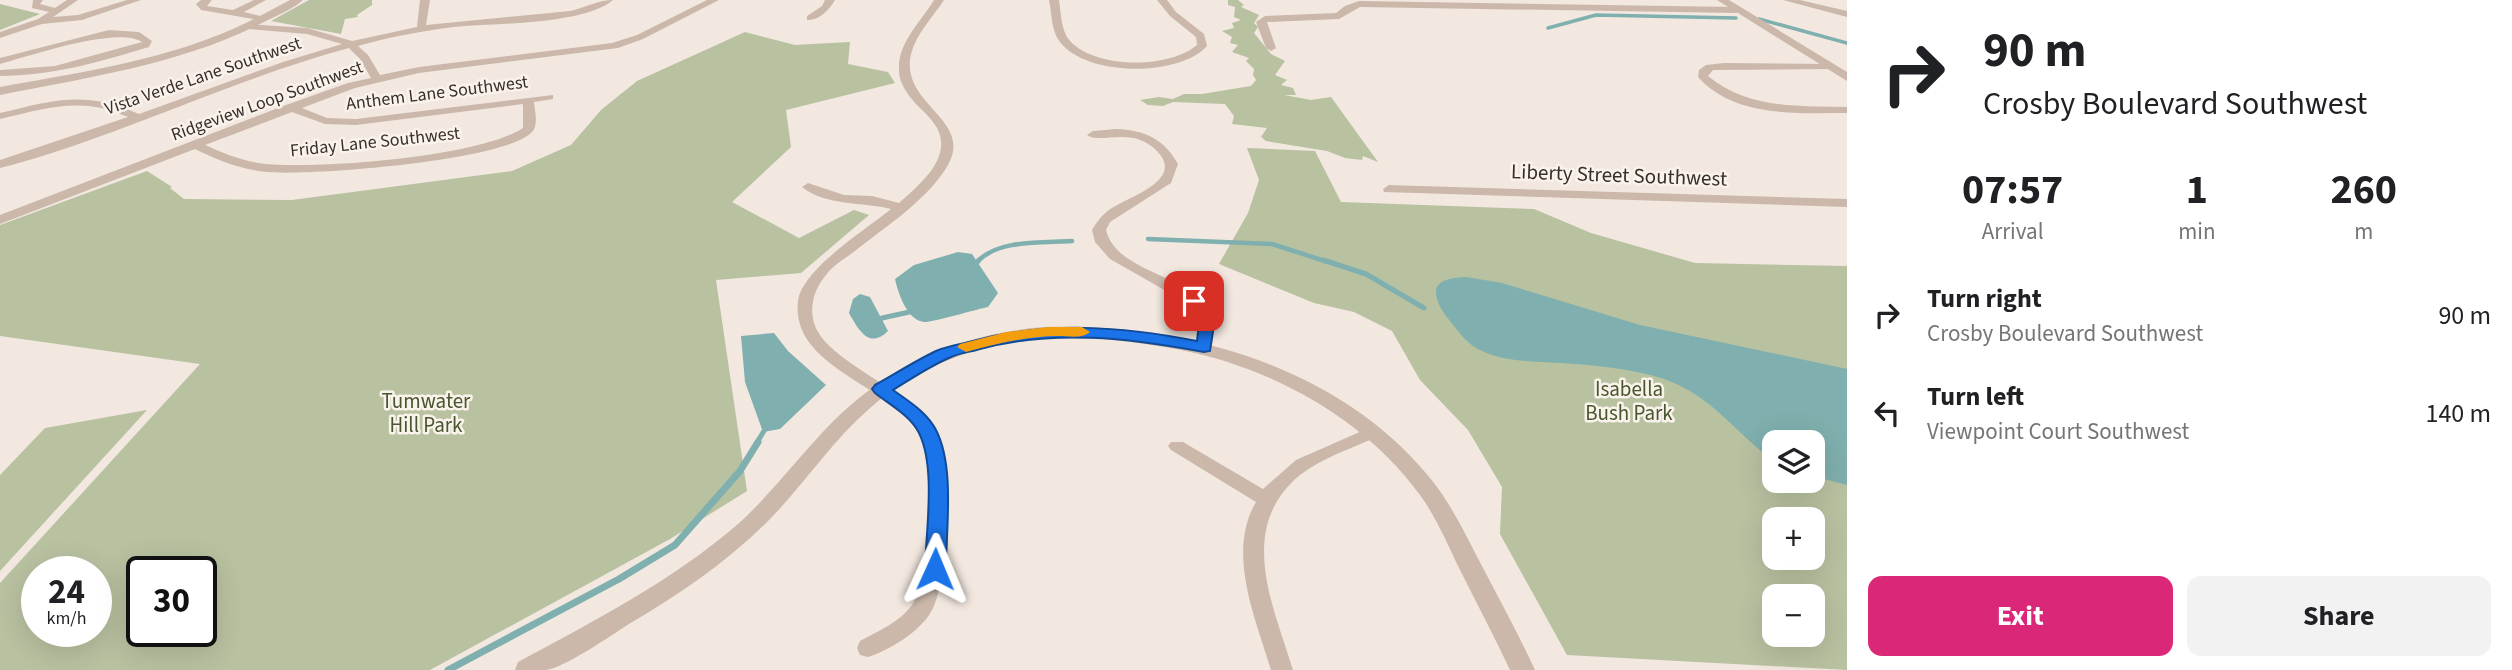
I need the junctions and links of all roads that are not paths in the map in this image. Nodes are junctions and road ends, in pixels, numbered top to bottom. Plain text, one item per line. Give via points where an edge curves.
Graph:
1 (38, 0) edge
2 (73, 0) edge
3 (207, 0) edge
4 (261, 0) edge
5 (298, 0) edge
6 (425, 0) edge
7 (608, 0) edge
8 (713, 0) edge
9 (830, 0) edge
10 (939, 0) edge
11 (1054, 0) edge
12 (1161, 0) edge
13 (1722, 0) edge
14 (1788, 0) edge
15 (131, 1) edge
16 (1825, 4) edge
17 (1736, 10) junction
18 (58, 11) junction
19 (232, 14) junction
20 (1847, 14) edge
21 (264, 18) junction
22 (810, 18) dead end
23 (41, 21) junction
24 (249, 26) junction
25 (421, 30) junction
26 (0, 35) edge
27 (352, 46) junction
28 (1271, 48) dead end
29 (0, 61) edge
30 (1830, 66) junction
31 (0, 73) edge
32 (1847, 77) edge
33 (376, 79) junction
34 (0, 92) edge
35 (549, 97) dead end
36 (528, 100) junction
37 (290, 107) junction
38 (1847, 110) edge
39 (0, 116) edge
40 (137, 117) junction
41 (1093, 135) dead end
42 (195, 145) junction
43 (0, 164) edge
44 (808, 187) dead end
45 (1389, 189) dead end
46 (1847, 203) edge
47 (900, 207) junction
48 (0, 220) edge
49 (1204, 347) junction
50 (881, 389) junction
51 (1371, 433) junction
52 (1177, 446) dead end
53 (1264, 498) junction
54 (868, 648) dead end
55 (527, 670) edge
56 (1282, 670) edge
57 (1523, 670) edge

1 - 18 street via 35,6
2 - 18 street
3 - 19 street via 201,4 204,8
4 - 19 street
5 - 21 street
6 - 25 street
7 - 25 street, Vista Verde Lane Southwest via 570,14
8 - 33 street, Ridgeview Loop Southwest via 614,46
9 - 22 street
10 - 47 street via 913,37 903,64 909,91 941,123 947,142 945,158 928,183
11 - 12 street via 1061,36 1068,46 1102,61 1150,65 1184,60 1202,46 1201,36
13 - 17 street
14 - 16 street
15 - 23 street via 79,18
16 - 20 street
17 - 28 street via 1359,4 1339,16 1265,19 1261,22
17 - 30 street
18 - 23 street
19 - 21 street
21 - 24 street
23 - 26 street
24 - 27 street via 307,32
24 - 34 street via 160,58
25 - 27 street, Vista Verde Lane Southwest
27 - 33 street via 366,59
27 - 40 street, Vista Verde Lane Southwest via 292,61
29 - 31 street via 108,33 136,34 147,41 98,58
30 - 32 street
30 - 38 street via 1710,67 1703,77 1745,102
33 - 37 street, Ridgeview Loop Southwest
35 - 36 street, Anthem Lane Southwest
36 - 37 street, Anthem Lane Southwest via 344,122 317,119
36 - 42 street, Friday Lane Southwest via 527,131 503,144 461,151 286,170 237,164
37 - 42 street, Ridgeview Loop Southwest
39 - 40 street via 88,101
40 - 43 street, Vista Verde Lane Southwest
41 - 49 street via 1124,132 1146,138 1168,154 1172,164 1166,182 1110,215 1099,236 1115,256 1194,301 1207,325
42 - 48 street, Ridgeview Loop Southwest
44 - 47 street
45 - 46 street, Liberty Street Southwest
47 - 50 street via 821,271 809,287 804,306 807,330 814,340 829,356
49 - 50 street via 1084,332 1007,337 944,354
49 - 51 street via 1295,381
50 - 54 street via 913,413 928,431 935,453 935,569 923,608
50 - 55 street via 835,432 775,502 710,558 653,600
51 - 53 street via 1302,465
51 - 57 street via 1421,481 1448,521
52 - 53 street
53 - 56 street via 1255,523 1252,566

